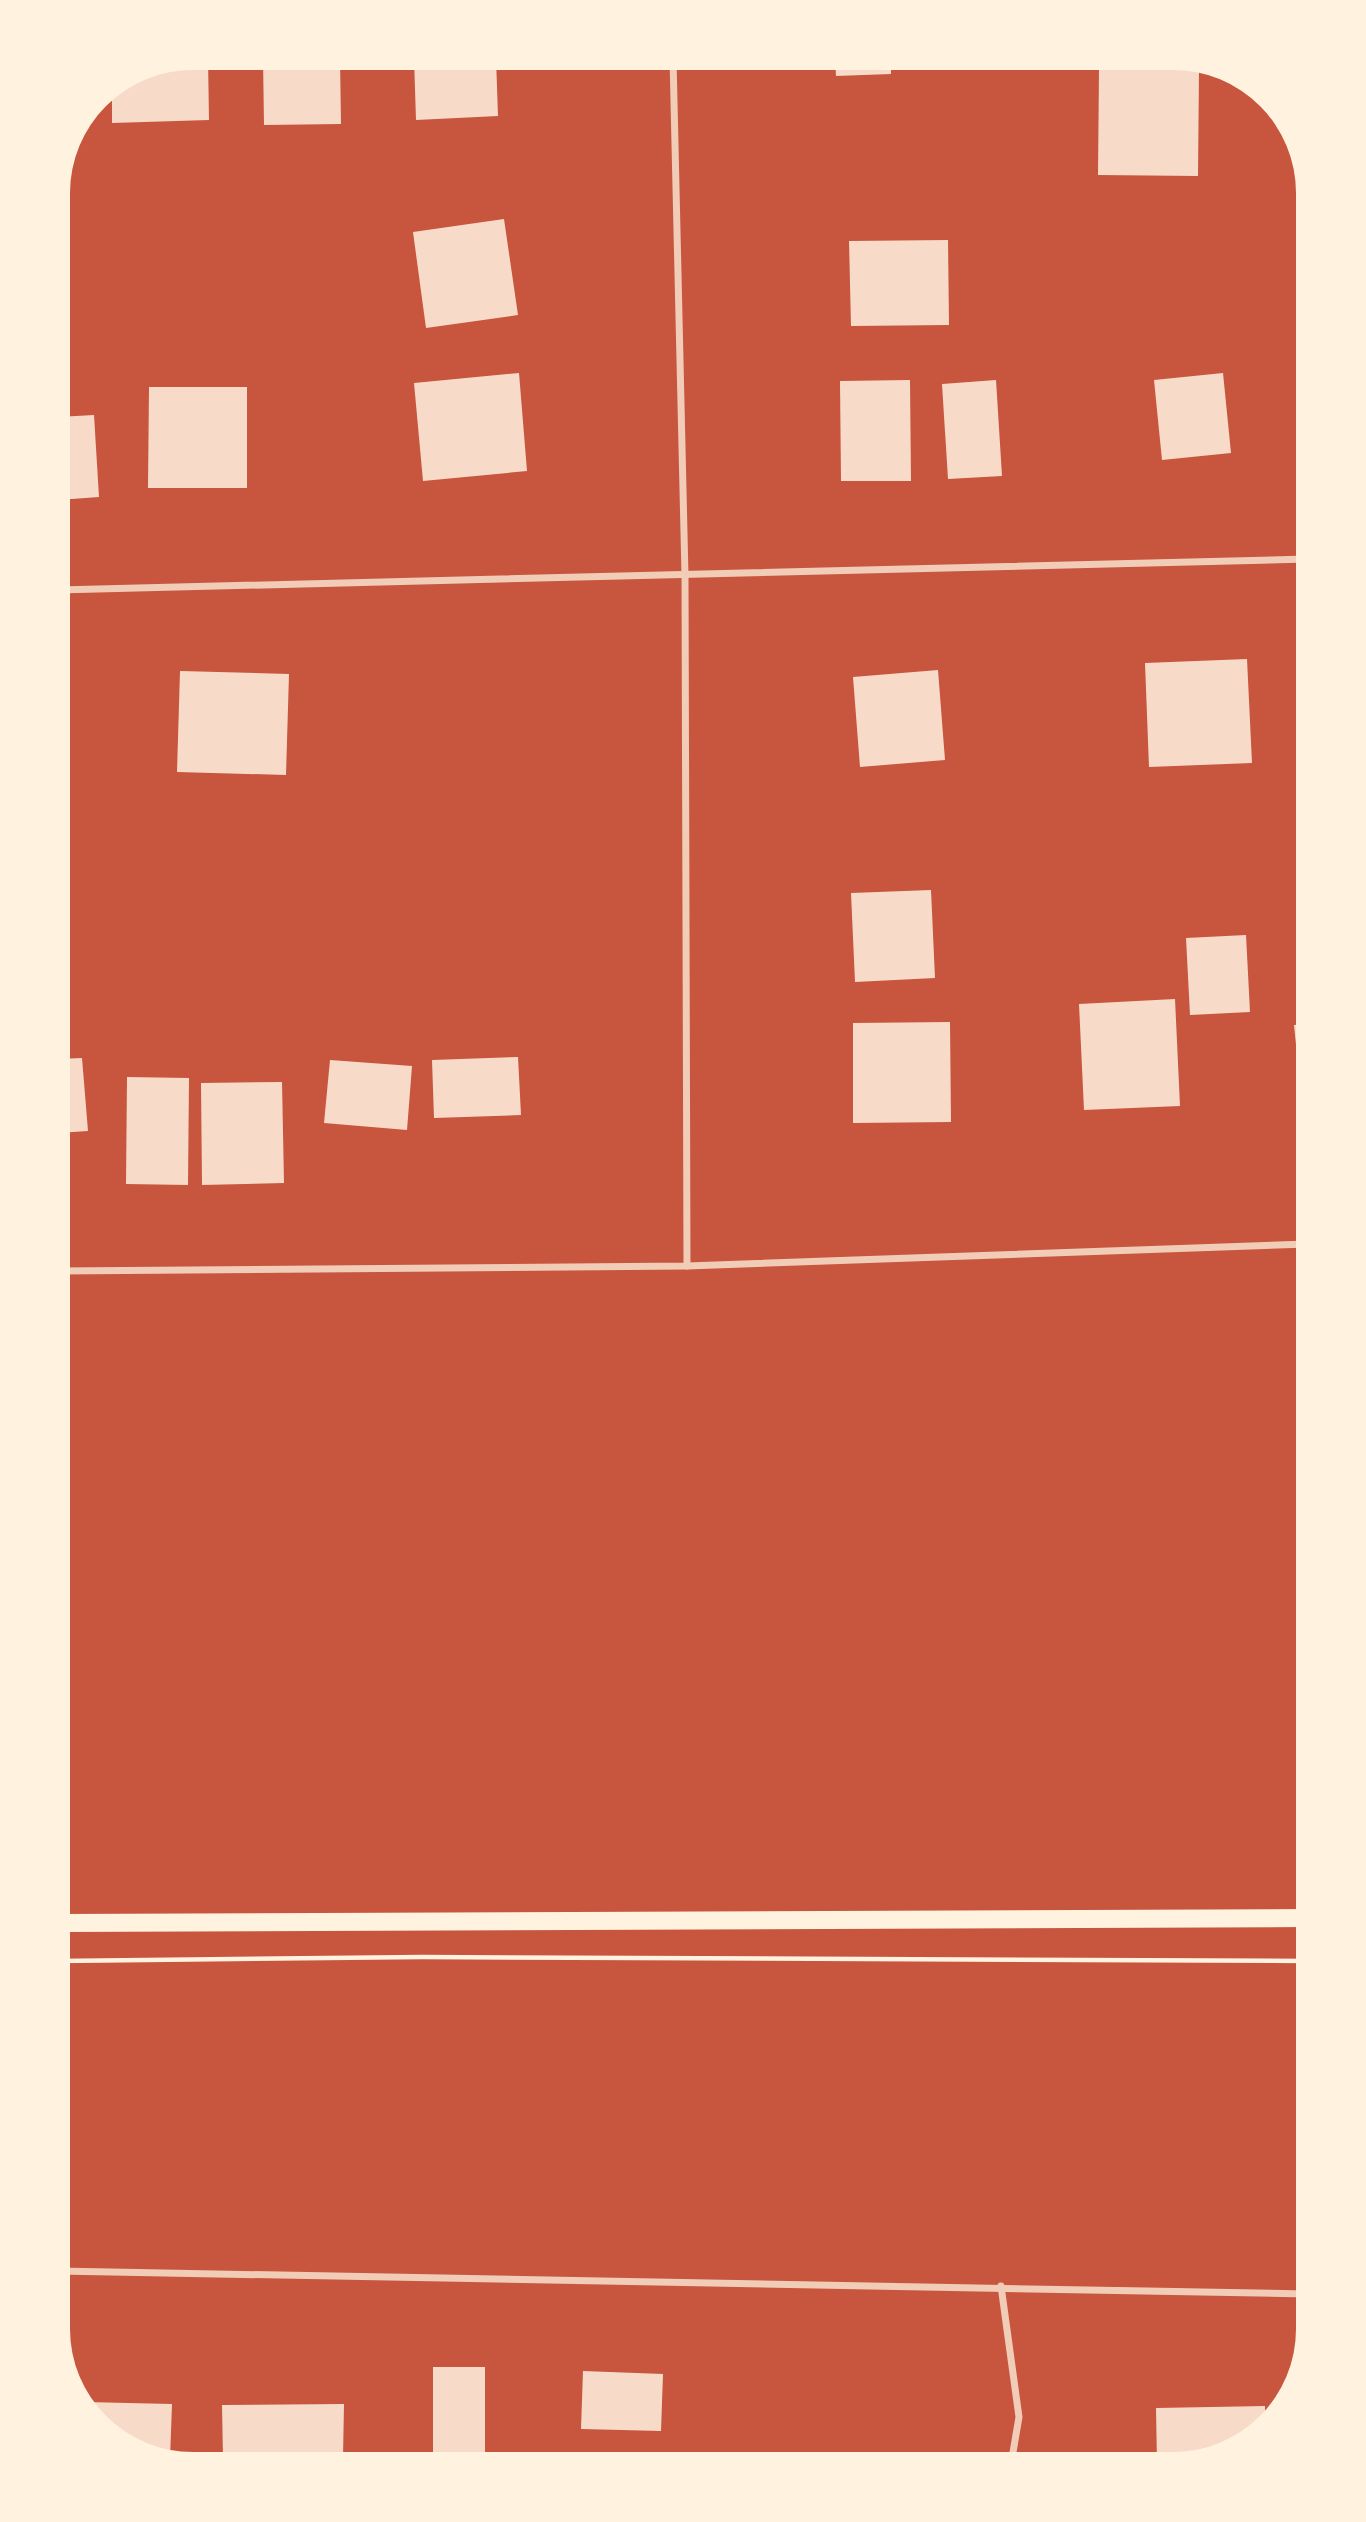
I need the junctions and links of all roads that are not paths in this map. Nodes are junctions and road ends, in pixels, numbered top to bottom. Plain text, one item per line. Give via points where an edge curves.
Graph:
1 (673, 70) edge
2 (1296, 559) edge
3 (685, 576) junction
4 (70, 590) edge
5 (1296, 1244) edge
6 (687, 1266) junction
7 (70, 1271) edge
8 (1296, 1917) edge
9 (70, 1923) edge
10 (70, 2272) edge
11 (1000, 2287) junction
12 (1296, 2294) edge
13 (1014, 2452) edge

1 - 3 street
2 - 3 street
3 - 4 street
3 - 6 street
5 - 6 street
6 - 7 street
8 - 9 main road
10 - 11 street
11 - 12 street
11 - 13 street via 1019,2417

